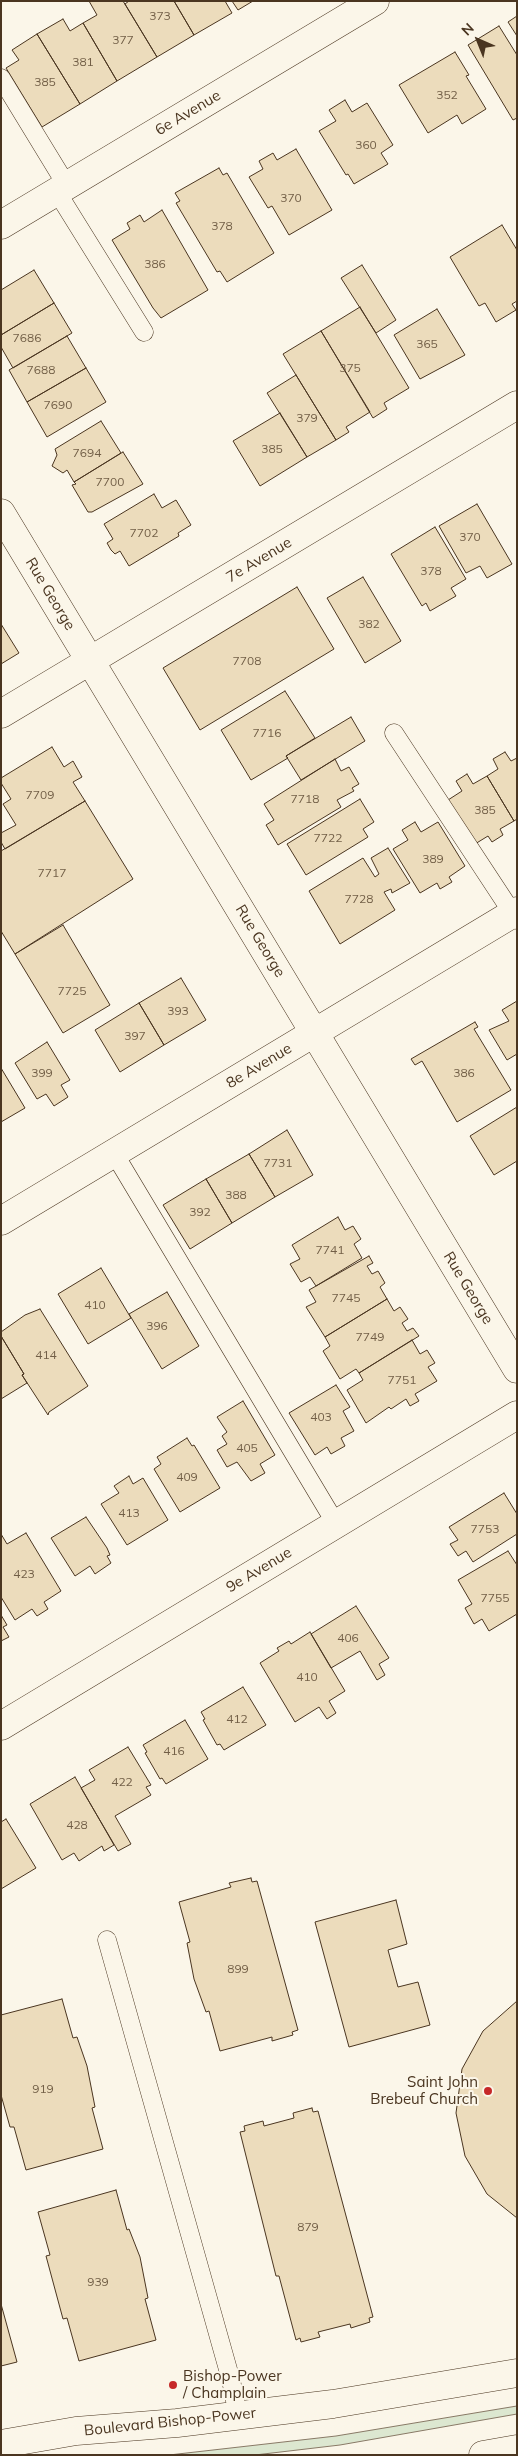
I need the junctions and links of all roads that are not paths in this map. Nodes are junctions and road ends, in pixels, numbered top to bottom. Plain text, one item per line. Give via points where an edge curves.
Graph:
1 (375, 1) edge
2 (1, 78) edge
3 (62, 189) junction
4 (1, 225) edge
5 (144, 332) dead end
6 (517, 404) edge
7 (1, 513) edge
8 (90, 661) junction
9 (1, 714) edge
10 (394, 733) dead end
11 (515, 915) edge
12 (316, 1033) junction
13 (114, 1153) junction
14 (1, 1221) edge
15 (517, 1369) edge
16 (517, 1415) edge
17 (336, 1524) junction
18 (1, 1726) edge
19 (107, 1940) dead end
20 (517, 2373) edge
21 (238, 2416) junction
22 (1, 2444) edge
23 (517, 2449) edge
24 (483, 2455) edge

1 - 3 street, 6e Avenue
2 - 3 lane
3 - 4 street, 6e Avenue
3 - 5 lane
6 - 8 street, 7e Avenue
7 - 8 street, Rue George
8 - 9 street, 7e Avenue
8 - 12 street, Rue George
10 - 11 lane
11 - 12 street, 8e Avenue
12 - 13 street, 8e Avenue
12 - 15 street, Rue George
13 - 14 street, 8e Avenue
13 - 17 lane
16 - 17 street, 9e Avenue
17 - 18 street, 9e Avenue
19 - 21 lane via 231,2380
20 - 21 street, Boulevard Bishop-Power via 342,2403
21 - 22 street, Boulevard Bishop-Power via 107,2427
23 - 24 street

